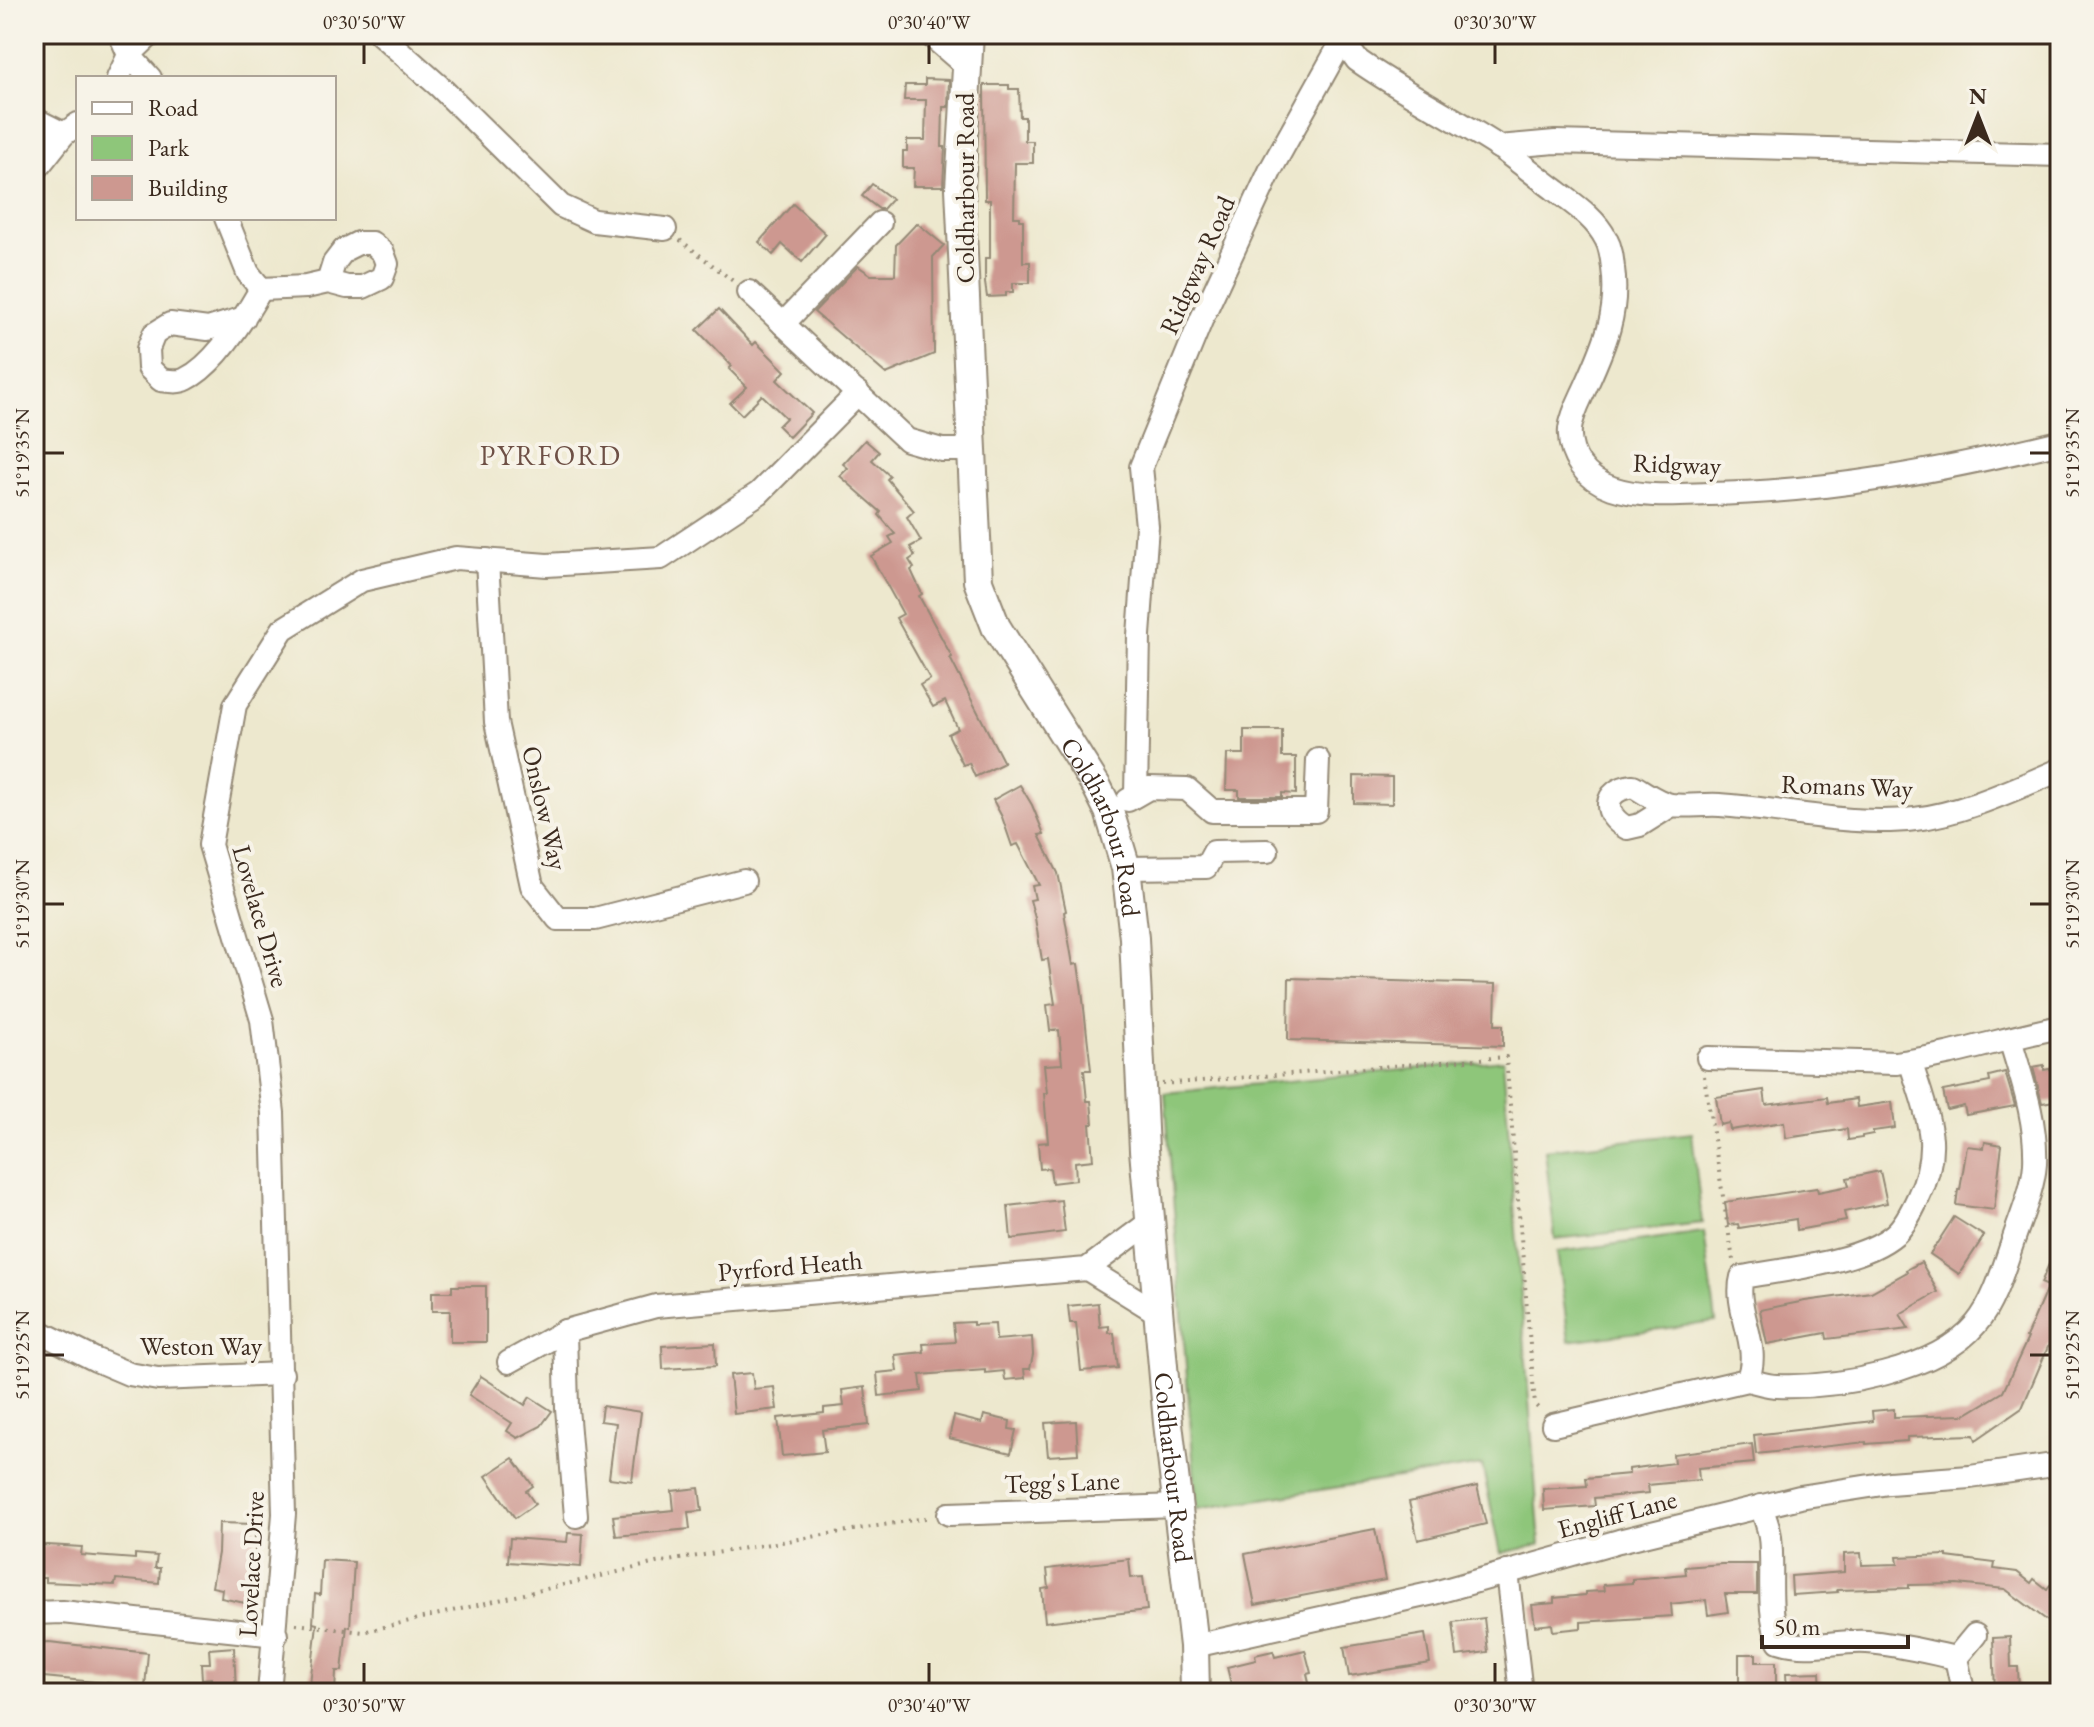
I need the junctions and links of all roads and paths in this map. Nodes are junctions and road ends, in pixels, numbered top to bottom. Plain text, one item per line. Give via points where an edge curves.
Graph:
1 (151, 34) edge
2 (380, 34) edge
3 (929, 34) edge
4 (969, 34) edge
5 (1346, 38) edge
6 (124, 44) edge
7 (966, 66) junction
8 (118, 76) edge
9 (148, 76) edge
10 (34, 119) edge
11 (71, 129) edge
12 (1498, 147) junction
13 (2060, 155) edge
14 (34, 172) edge
15 (227, 220) edge
16 (880, 223) dead end
17 (665, 229) joint
18 (328, 282) dead end
19 (261, 289) junction
20 (749, 292) joint
21 (244, 318) dead end
22 (783, 324) junction
23 (858, 393) junction
24 (2060, 442) edge
25 (972, 450) junction
26 (487, 560) junction
27 (1318, 760) dead end
28 (2060, 770) edge
29 (1136, 795) junction
30 (1672, 805) dead end
31 (1109, 811) junction
32 (1267, 851) dead end
33 (1126, 868) junction
34 (744, 881) dead end
35 (2060, 1027) edge
36 (2010, 1039) junction
37 (1722, 1052) joint
38 (1910, 1061) junction
39 (1157, 1084) dead end
40 (1150, 1222) junction
41 (1087, 1269) junction
42 (1742, 1277) junction
43 (1158, 1313) junction
44 (34, 1329) edge
45 (565, 1331) junction
46 (509, 1362) dead end
47 (282, 1374) junction
48 (1747, 1380) junction
49 (1553, 1425) joint
50 (2060, 1464) edge
51 (1177, 1506) junction
52 (1761, 1506) junction
53 (949, 1514) joint
54 (576, 1516) dead end
55 (1507, 1572) junction
56 (34, 1613) edge
57 (276, 1629) junction
58 (1975, 1635) dead end
59 (1194, 1646) junction
60 (1956, 1658) junction
61 (1962, 1686) dead end
62 (269, 1693) edge
63 (1195, 1693) edge
64 (1521, 1693) edge

1 - 6 street
2 - 17 street via 561,206 594,221
3 - 7 street
4 - 7 main road, Coldharbour Road
5 - 12 street, Ridgway via 1352,55 1363,64
5 - 29 street, Ridgway Road via 1271,169 1141,467 1147,526
6 - 8 street
6 - 9 street
7 - 25 main road, Coldharbour Road via 960,188
10 - 11 street
11 - 14 street
12 - 13 street via 1555,142
12 - 24 street, Ridgway via 1590,218 1610,247 1615,282 1612,321 1571,425 1574,455 1594,479 1643,494 1768,492 1967,465
15 - 19 street via 248,273
16 - 22 street
17 - 20 path
18 - 19 street
19 - 21 street
20 - 22 street
22 - 23 street
23 - 25 street via 907,440 942,450
23 - 26 street, Lovelace Drive via 759,493 661,558 547,565
25 - 31 main road, Coldharbour Road via 978,581 996,627
26 - 34 street, Onslow Way via 496,722 532,886 558,919 595,919
26 - 47 street, Lovelace Drive via 456,558 362,580 283,629 235,705 210,845 262,1020 273,1113
27 - 29 street via 1316,811 1212,811 1187,789 1149,788
28 - 30 street, Romans Way via 1980,802 1915,819
29 - 31 street
31 - 33 main road, Coldharbour Road
32 - 33 street via 1214,852 1206,867
33 - 40 main road, Coldharbour Road
35 - 36 street
36 - 38 street
36 - 48 street via 2031,1110 2035,1165 1997,1288 1976,1324 1946,1350 1905,1369 1834,1383 1775,1386
37 - 38 street
37 - 42 path via 1703,1077 1731,1256
38 - 42 street via 1931,1140 1929,1169 1897,1232 1876,1247 1841,1258 1764,1262
39 - 49 path via 1506,1057 1535,1405
40 - 41 street
40 - 43 main road, Coldharbour Road
41 - 43 street
41 - 45 street, Pyrford Heath via 656,1306
42 - 48 street via 1752,1369
43 - 51 main road, Coldharbour Road
44 - 47 street, Weston Way via 129,1374 158,1379
45 - 46 street, Pyrford Heath
45 - 54 street
47 - 57 street, Lovelace Drive via 284,1514
48 - 49 street
50 - 52 street, Engliff Lane via 1889,1483
51 - 53 street, Tegg's Lane
51 - 59 main road, Coldharbour Road
52 - 55 street, Engliff Lane
52 - 60 street via 1770,1535 1771,1599 1779,1641 1795,1646 1865,1642
53 - 57 path via 656,1563 363,1632
55 - 59 street, Engliff Lane
55 - 64 street
56 - 57 street
57 - 62 street, Lovelace Drive
58 - 60 street
59 - 63 main road, Coldharbour Road
60 - 61 street

